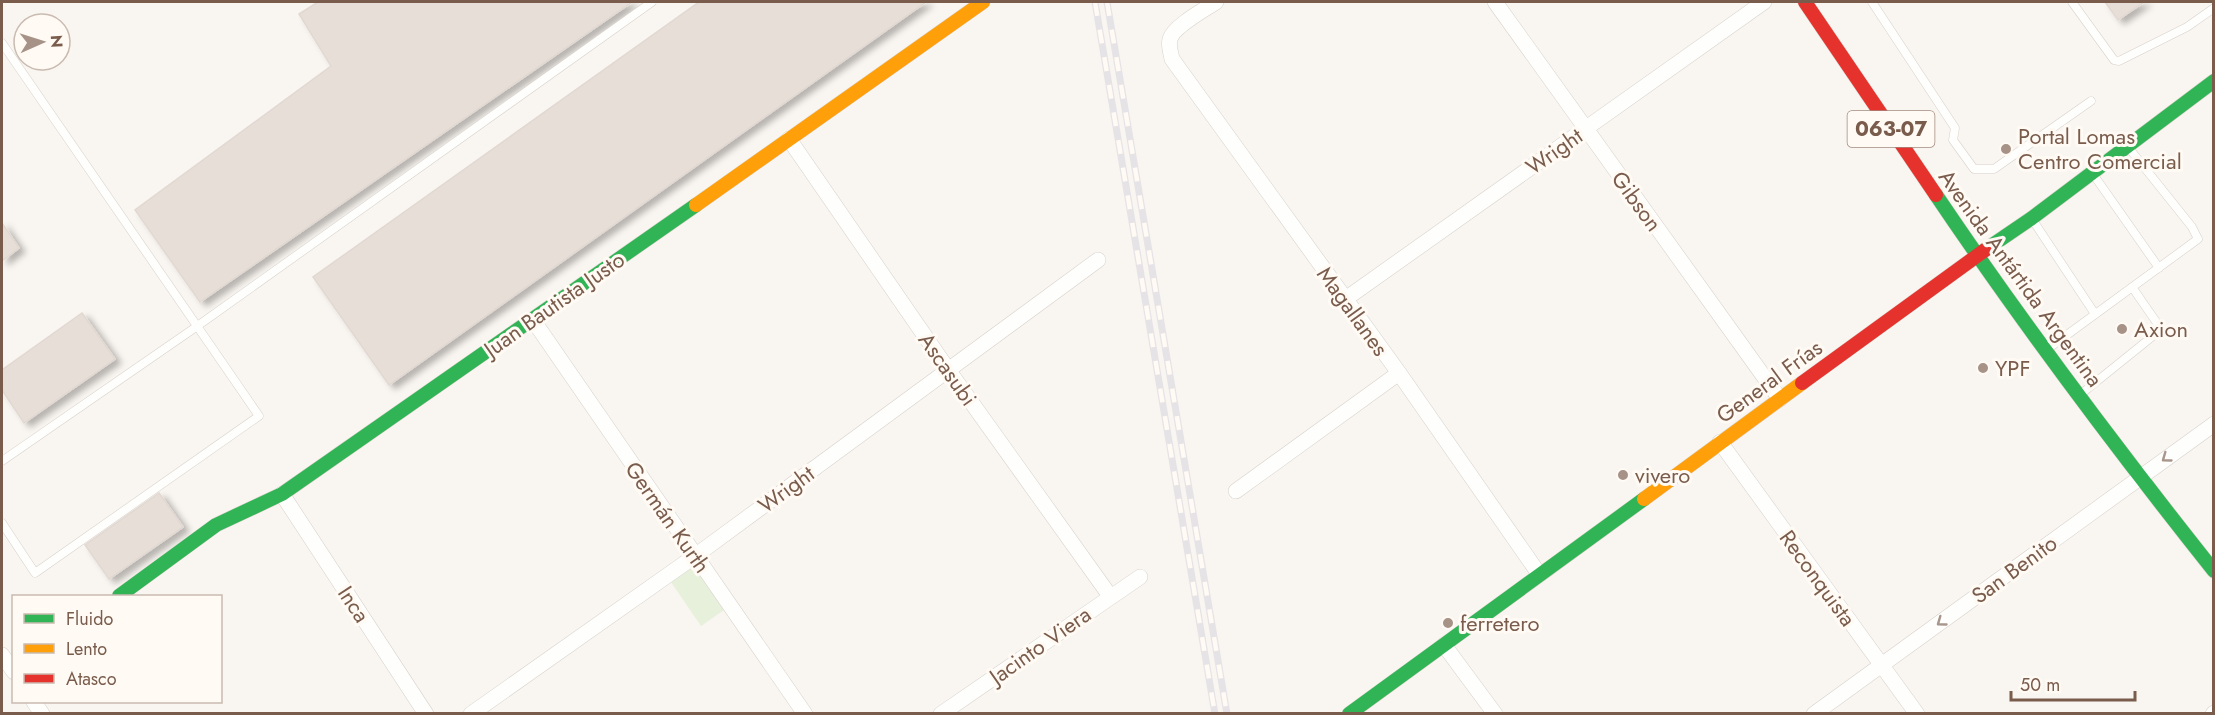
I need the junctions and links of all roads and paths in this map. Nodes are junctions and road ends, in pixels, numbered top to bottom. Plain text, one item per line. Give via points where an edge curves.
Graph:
1 (652, 2) edge
2 (983, 2) edge
3 (1216, 2) edge
4 (1495, 2) edge
5 (1764, 2) edge
6 (1805, 2) edge
7 (1872, 2) edge
8 (2072, 2) edge
9 (2214, 8) edge
10 (2, 43) edge
11 (2214, 81) edge
12 (2091, 101) dead end
13 (1585, 129) junction
14 (789, 139) junction
15 (2127, 146) junction
16 (2092, 172) junction
17 (2032, 218) junction
18 (1977, 256) junction
19 (1098, 260) dead end
20 (2159, 268) junction
21 (2132, 287) junction
22 (1344, 300) junction
23 (2095, 314) junction
24 (533, 320) junction
25 (196, 327) junction
26 (2047, 350) junction
27 (949, 371) junction
28 (1399, 373) junction
29 (2079, 395) junction
30 (1780, 399) junction
31 (2214, 424) edge
32 (1720, 442) junction
33 (2, 461) edge
34 (2140, 477) junction
35 (1236, 491) dead end
36 (282, 494) junction
37 (2, 523) edge
38 (695, 555) junction
39 (2214, 571) edge
40 (1539, 574) junction
41 (1140, 577) dead end
42 (122, 595) edge
43 (1110, 596) junction
44 (1444, 645) junction
45 (2, 655) edge
46 (1881, 665) junction
47 (12, 670) edge
48 (426, 714) edge
49 (471, 714) edge
50 (805, 714) edge
51 (941, 714) edge
52 (1349, 714) edge
53 (1495, 714) edge
54 (1814, 714) edge
55 (1917, 714) edge

1 - 25 lane
2 - 14 main road, Juan Bautista Justo
3 - 22 street, Magallanes via 1175,31 1169,47 1172,59
4 - 13 street, Gibson
5 - 13 street, Wright
6 - 18 main road, Avenida Antártida Argentina / 063-07
7 - 12 lane via 1956,128 1953,140 1974,169 1994,169
8 - 9 lane via 2114,60 2119,61 2187,27
10 - 25 lane
11 - 15 main road, General Frías
13 - 22 street, Wright
13 - 30 street, Gibson
14 - 24 main road, Juan Bautista Justo
14 - 27 street, Ascasubi
15 - 16 main road, General Frías
15 - 20 lane via 2192,226 2198,239
16 - 17 main road, General Frías
16 - 20 lane
17 - 18 main road, General Frías
17 - 23 lane
18 - 26 main road, Avenida Antártida Argentina / 063-07
18 - 30 main road, General Frías
19 - 27 street, Wright
20 - 21 lane
21 - 23 lane
21 - 29 lane via 2157,323 2158,332
22 - 28 street, Magallanes
23 - 26 lane
24 - 36 main road, Juan Bautista Justo
24 - 38 street, Germán Kurth
25 - 33 lane
25 - 37 lane via 259,416 35,573
26 - 29 main road, Avenida Antártida Argentina / 063-07
27 - 38 street, Wright
27 - 43 street, Ascasubi
28 - 35 street
28 - 40 street, Magallanes
29 - 34 main road, Avenida Antártida Argentina / 063-07
30 - 32 main road, General Frías
31 -> 34 street, San Benito
32 - 40 main road, General Frías
32 - 46 street, Reconquista
34 - 39 main road, Avenida Antártida Argentina / 063-07
34 -> 46 street, San Benito
36 - 42 main road, Juan Bautista Justo via 216,525
36 - 48 street, Inca
38 - 49 street, Wright
38 - 50 street, Germán Kurth
40 - 44 main road, General Frías
41 - 43 street, Jacinto Viera
43 - 51 street, Jacinto Viera
44 - 52 main road, General Frías
44 - 53 street
45 - 47 street
46 - 54 street, San Benito
46 - 55 street, Reconquista

